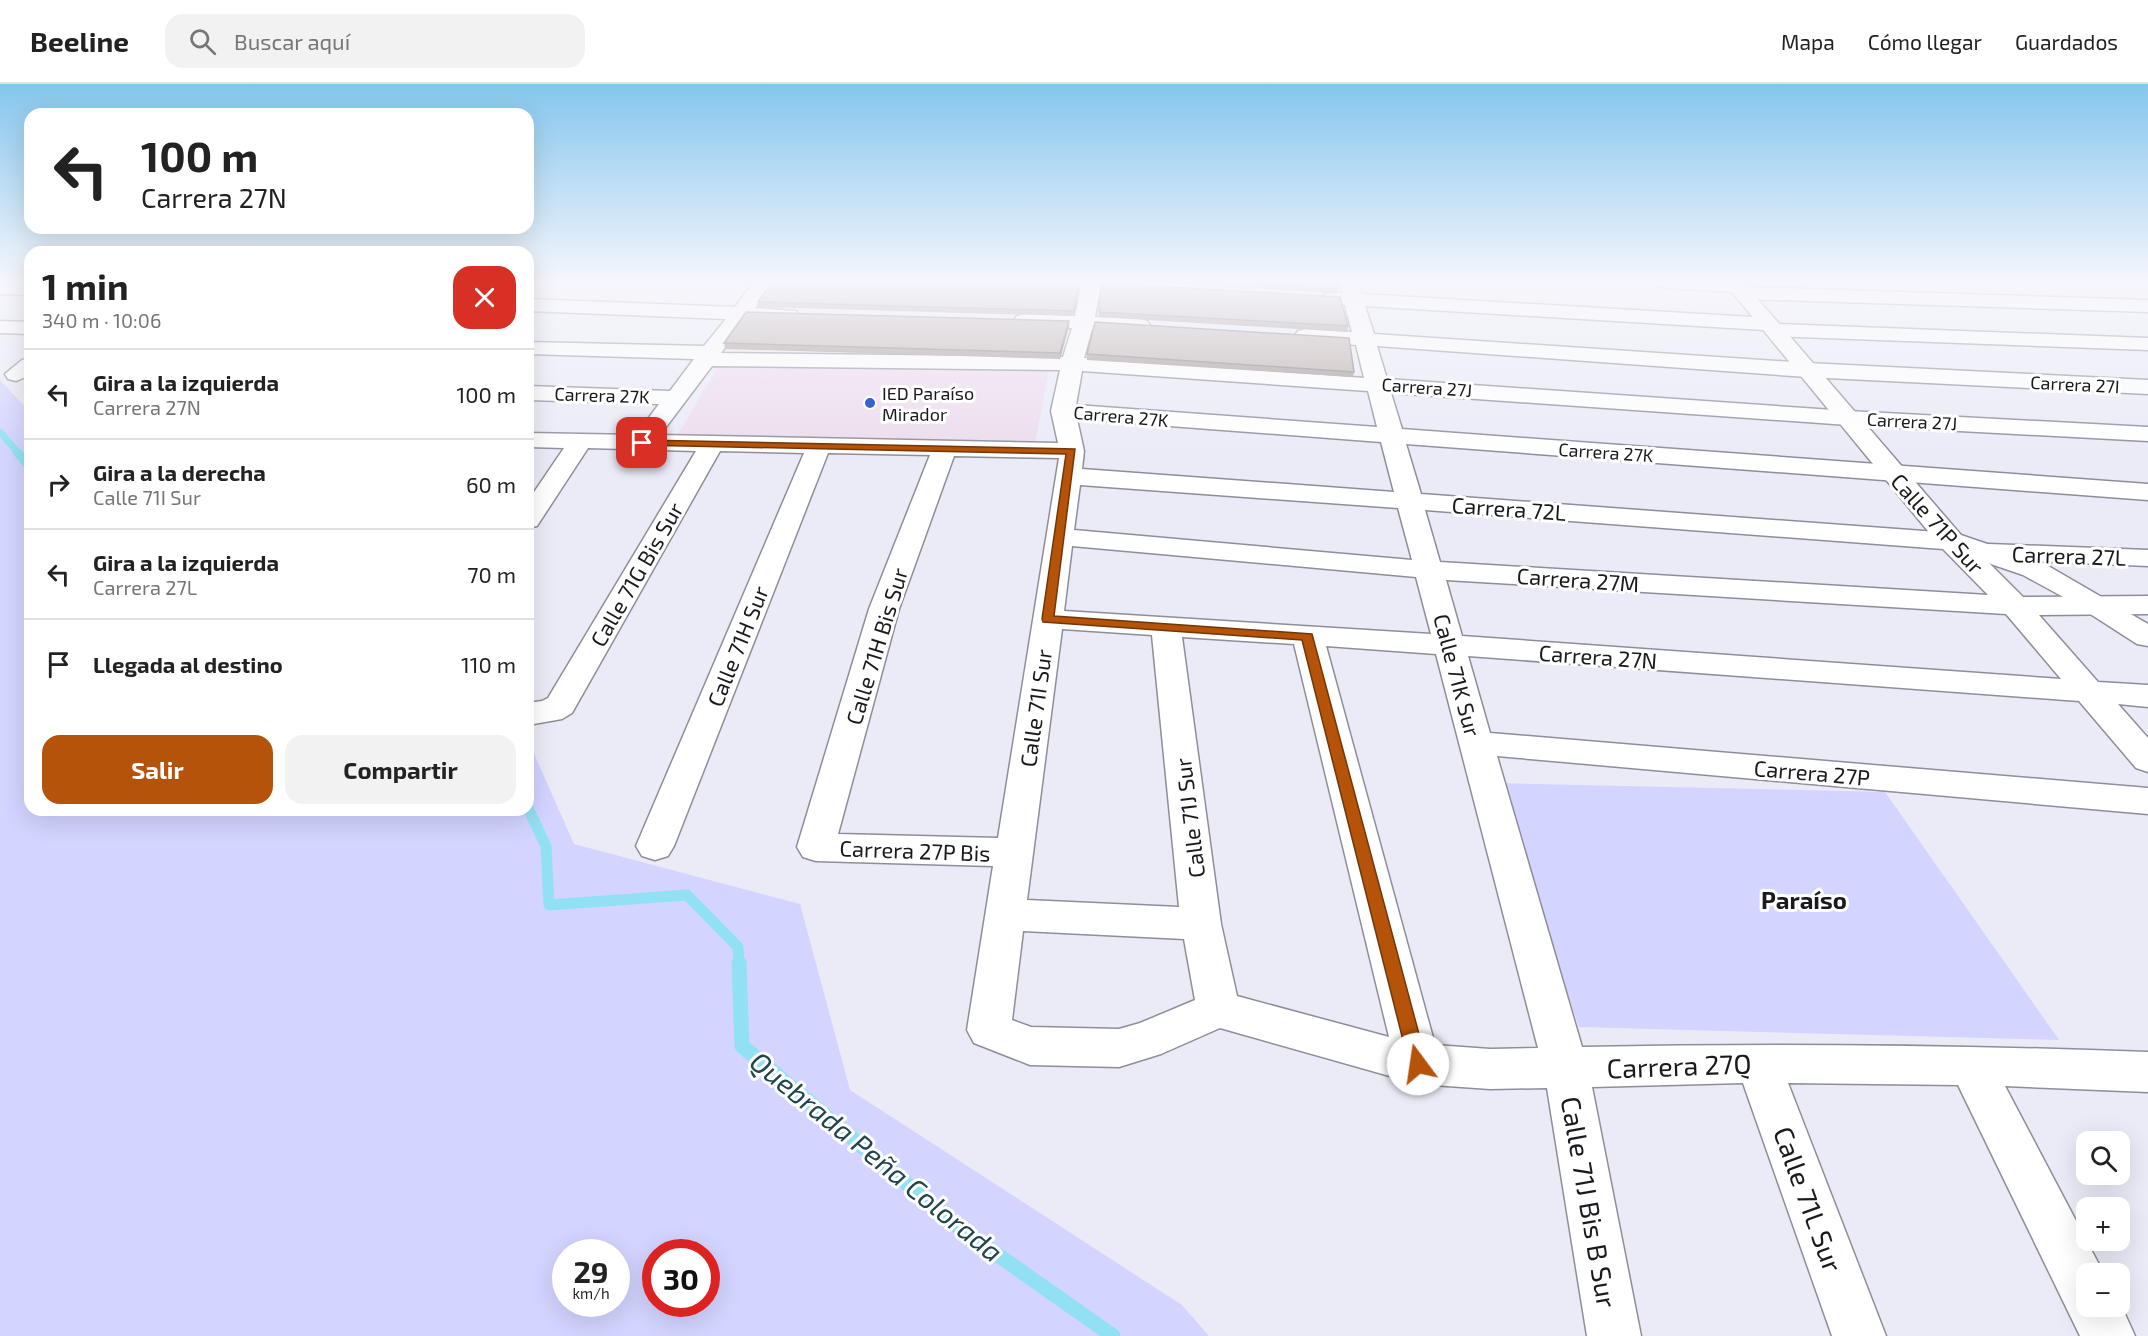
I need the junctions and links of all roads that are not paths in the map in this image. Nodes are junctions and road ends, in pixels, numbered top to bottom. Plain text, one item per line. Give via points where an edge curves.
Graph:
1 (719, 340) edge
2 (1078, 340) edge
3 (1365, 340) edge
4 (1385, 340) edge
5 (1782, 340) edge
6 (2024, 340) edge
7 (2037, 340) edge
8 (2148, 344) edge
9 (534, 348) edge
10 (707, 356) junction
11 (1071, 364) junction
12 (1807, 370) junction
13 (1377, 384) junction
14 (2077, 384) junction
15 (2148, 387) edge
16 (534, 393) edge
17 (676, 398) junction
18 (1063, 411) junction
19 (1848, 418) junction
20 (1392, 437) junction
21 (2144, 438) edge
22 (534, 441) edge
23 (581, 441) junction
24 (642, 443) junction
25 (712, 444) junction
26 (819, 446) junction
27 (945, 448) junction
28 (1070, 463) junction
29 (1894, 473) junction
30 (2148, 492) edge
31 (1409, 501) junction
32 (534, 511) edge
33 (1059, 537) junction
34 (1951, 541) junction
35 (1989, 552) junction
36 (2148, 558) edge
37 (1428, 570) junction
38 (2148, 604) edge
39 (2097, 605) junction
40 (2015, 606) junction
41 (1048, 619) junction
42 (1166, 627) junction
43 (1308, 637) junction
44 (2148, 637) edge
45 (1449, 645) junction
46 (2091, 693) junction
47 (2148, 696) edge
48 (534, 713) edge
49 (1476, 743) junction
50 (2148, 760) edge
51 (2148, 801) edge
52 (655, 846) dead end
53 (816, 847) joint
54 (1014, 853) junction
55 (1006, 915) junction
56 (1201, 924) junction
57 (1218, 1009) junction
58 (1758, 1063) junction
59 (1418, 1064) junction
60 (1971, 1065) junction
61 (1566, 1068) junction
62 (2148, 1072) edge
63 (2076, 1273) edge
64 (2098, 1317) edge
65 (1614, 1336) edge
66 (1859, 1336) edge
67 (2108, 1336) edge

1 - 10 street
2 - 11 street, Calle 71I Sur
3 - 13 street, Calle 71K Sur
4 - 12 street, Carrera 27I
5 - 12 street, Calle 71P Sur
6 - 14 street
7 - 8 street
9 - 10 street, Carrera 27J
10 - 11 street, Carrera 27J
10 - 17 street
11 - 13 street, Carrera 27J
11 - 18 street, Calle 71I Sur
12 - 14 street, Carrera 27I
12 - 19 street, Calle 71P Sur
13 - 19 street, Carrera 27J
13 - 20 street, Calle 71K Sur
14 - 15 street, Carrera 27I
14 - 21 street
16 - 17 street, Carrera 27K
17 - 24 street
18 - 20 street, Carrera 27K
18 - 28 street, Calle 71I Sur
19 - 21 street, Carrera 27J
19 - 29 street, Calle 71P Sur
20 - 29 street, Carrera 27K
20 - 31 street, Calle 71K Sur
22 - 23 street
23 - 24 street
23 - 32 street
24 - 25 street
25 - 26 street
25 - 48 street, Calle 71G Bis Sur via 560,705
26 - 27 street
26 - 52 street, Calle 71H Sur
27 - 28 street
27 - 53 street, Calle 71H Bis Sur via 884,609
28 - 31 street, Carrera 72L
28 - 33 street, Calle 71I Sur
29 - 30 street, Carrera 27K
29 - 34 street, Calle 71P Sur
31 - 34 street, Carrera 72L
31 - 37 street, Calle 71K Sur
33 - 37 street, Carrera 27M
33 - 41 street, Calle 71I Sur
34 - 35 street, Carrera 72L
34 - 40 street, Calle 71P Sur
35 - 36 street, Carrera 27L
35 - 39 street via 2032,569
37 - 40 street, Carrera 27M
37 - 45 street, Calle 71K Sur
38 - 39 street, Carrera 27M
39 - 40 street, Carrera 27M
39 - 44 street
40 - 46 street, Calle 71P Sur
41 - 42 street, Carrera 27N
41 - 54 street, Calle 71I Sur
42 - 43 street, Carrera 27N
42 - 56 street, Calle 71J Sur
43 - 45 street, Carrera 27N
43 - 59 street
45 - 46 street, Carrera 27N
45 - 49 street, Calle 71K Sur
46 - 47 street, Carrera 27N
46 - 50 street, Calle 71P Sur
49 - 51 street, Carrera 27P
49 - 61 street, Calle 71K Sur
53 - 54 street, Carrera 27P Bis
54 - 55 street, Calle 71I Sur
55 - 56 street
55 - 57 street, Calle 71I Sur via 989,1030 1030,1046 1119,1048 1146,1041
56 - 57 street, Calle 71J Sur
57 - 59 street, Carrera 27Q
58 - 60 street, Carrera 27Q
58 - 61 street, Carrera 27Q
58 - 66 street, Calle 71L Sur
59 - 61 street, Carrera 27Q via 1490,1069
60 - 62 street, Carrera 27Q
60 - 63 street
61 - 65 street, Calle 71J Bis B Sur
64 - 67 street

